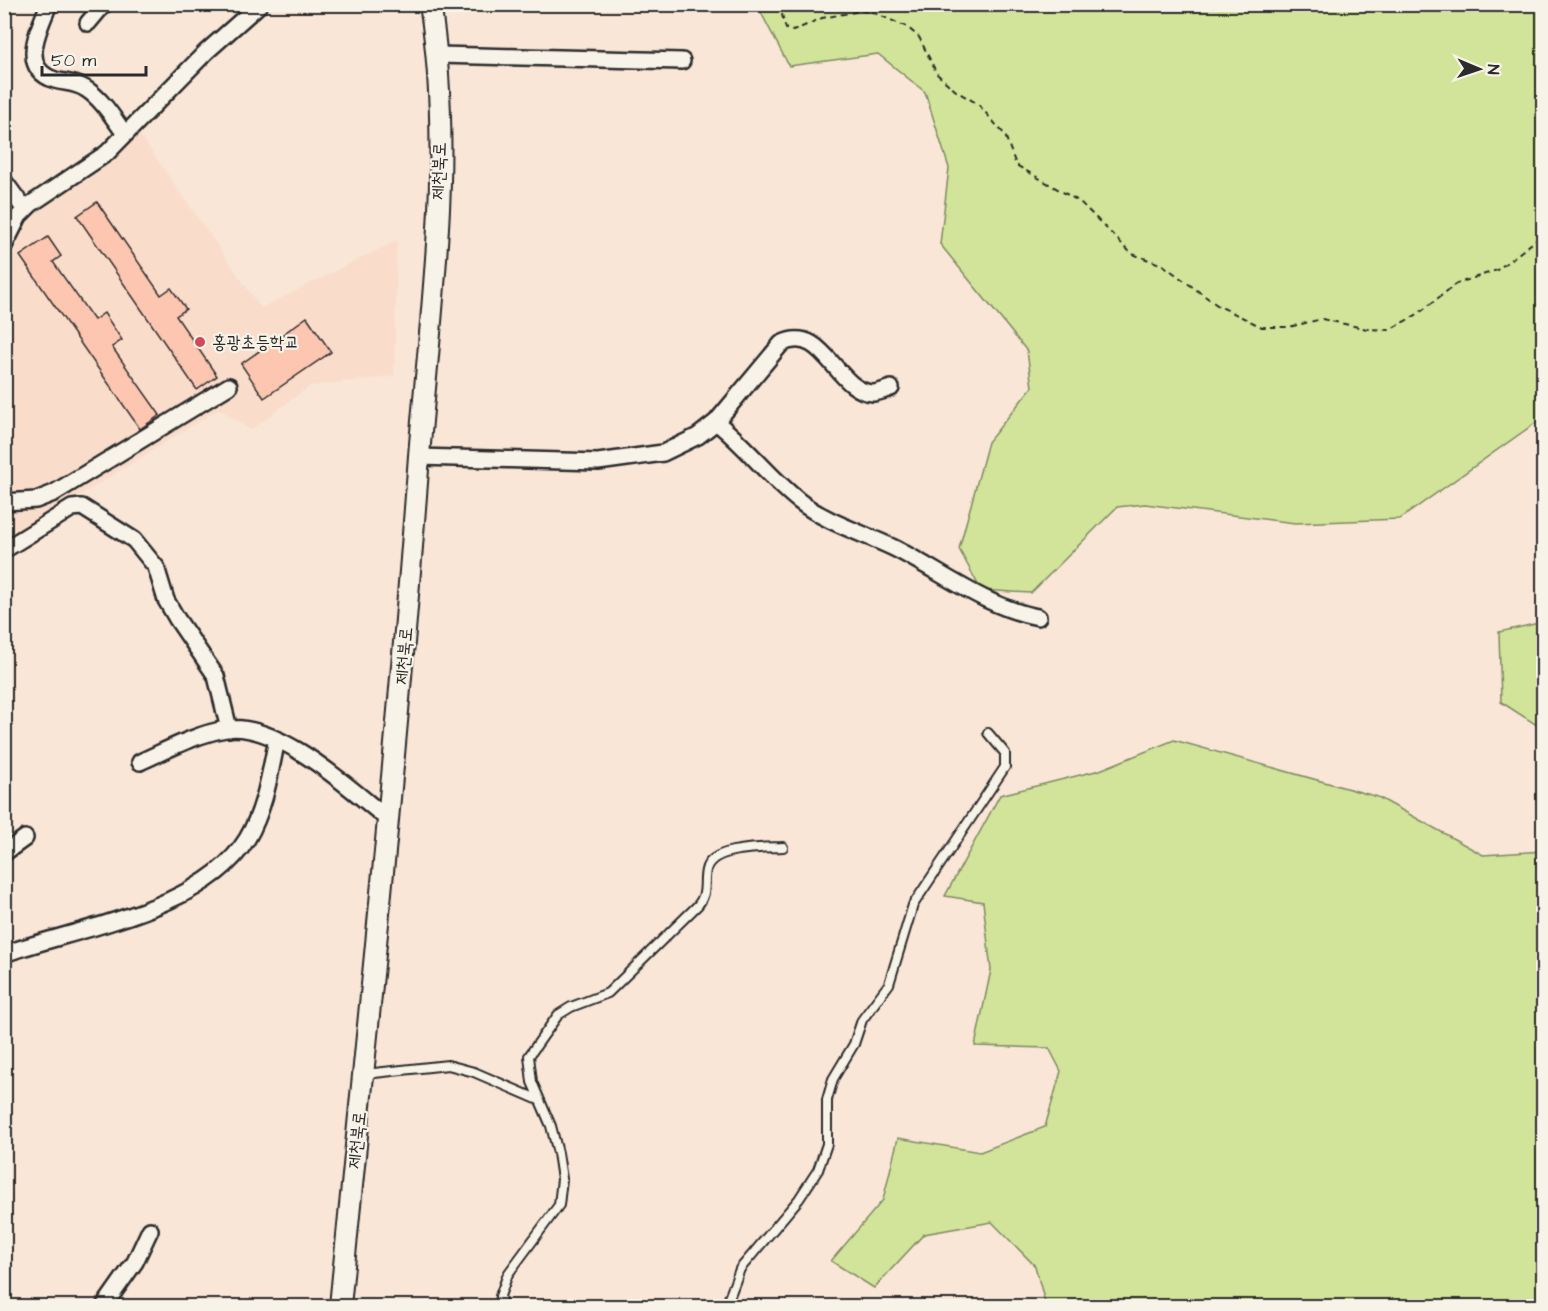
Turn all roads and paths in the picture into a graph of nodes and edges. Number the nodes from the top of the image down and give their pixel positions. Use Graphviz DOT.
graph roads {
  1 [pos="49,4"];
  2 [pos="104,4"];
  3 [pos="260,4"];
  4 [pos="430,4"];
  5 [pos="778,4"];
  6 [pos="88,23"];
  7 [pos="438,55"];
  8 [pos="682,61"];
  9 [pos="125,134"];
  10 [pos="4,181"];
  11 [pos="25,210"];
  12 [pos="1544,234"];
  13 [pos="4,246"];
  14 [pos="230,386"];
  15 [pos="891,388"];
  16 [pos="716,422"];
  17 [pos="419,458"];
  18 [pos="4,502"];
  19 [pos="4,550"];
  20 [pos="1038,616"];
  21 [pos="229,729"];
  22 [pos="988,733"];
  23 [pos="277,739"];
  24 [pos="140,762"];
  25 [pos="388,819"];
  26 [pos="25,838"];
  27 [pos="783,847"];
  28 [pos="4,854"];
  29 [pos="4,954"];
  30 [pos="363,1075"];
  31 [pos="539,1100"];
  32 [pos="150,1230"];
  33 [pos="104,1306"];
  34 [pos="340,1306"];
  35 [pos="502,1306"];
  36 [pos="726,1306"];
  1 -- 9 [label="street"];
  2 -- 6 [label="street"];
  3 -- 9 [label="street"];
  4 -- 7 [label="street, 제천북로"];
  5 -- 12 [label="path"];
  7 -- 8 [label="street"];
  7 -- 17 [label="street, 제천북로"];
  9 -- 11 [label="street"];
  10 -- 11 [label="street"];
  11 -- 13 [label="street"];
  14 -- 18 [label="street"];
  15 -- 16 [label="street"];
  16 -- 17 [label="street"];
  16 -- 20 [label="street"];
  17 -- 25 [label="street, 제천북로"];
  19 -- 21 [label="street"];
  21 -- 23 [label="street"];
  21 -- 24 [label="street"];
  22 -- 36 [label="lane"];
  23 -- 25 [label="street"];
  23 -- 29 [label="street"];
  25 -- 30 [label="street, 제천북로"];
  26 -- 28 [label="street"];
  27 -- 31 [label="lane"];
  30 -- 31 [label="lane"];
  30 -- 34 [label="street, 제천북로"];
  31 -- 35 [label="lane"];
  32 -- 33 [label="street"];
}
